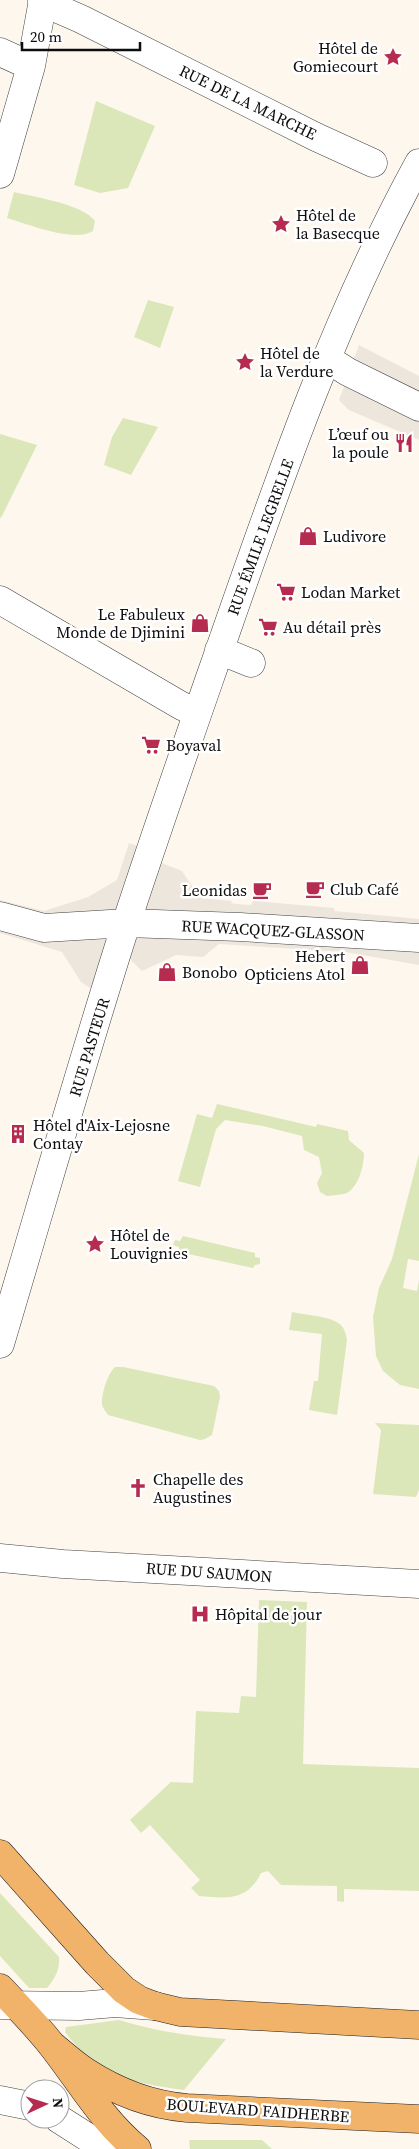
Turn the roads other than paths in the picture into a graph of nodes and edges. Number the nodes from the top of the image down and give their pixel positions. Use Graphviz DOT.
graph roads {
  1 [pos="43,1"];
  2 [pos="0,52"];
  3 [pos="31,66"];
  4 [pos="373,163"];
  5 [pos="419,163"];
  6 [pos="0,174"];
  7 [pos="326,358"];
  8 [pos="419,407"];
  9 [pos="0,600"];
  10 [pos="219,650"];
  11 [pos="251,662"];
  12 [pos="196,713"];
  13 [pos="0,916"];
  14 [pos="126,923"];
  15 [pos="419,938"];
  16 [pos="0,1344"];
  17 [pos="0,1558"];
  18 [pos="419,1584"];
  19 [pos="0,1854"];
  20 [pos="6,2000"];
  21 [pos="168,2009"];
  22 [pos="419,2025"];
  23 [pos="53,2046"];
  24 [pos="0,2100"];
  25 [pos="20,2104"];
  26 [pos="419,2119"];
  27 [pos="70,2126"];
  28 [pos="106,2149"];
  29 [pos="137,2149"];
  1 -- 3 [label="street"];
  1 -- 4 [label="street, RUE DE LA MARCHE"];
  2 -- 3 [label="street"];
  3 -- 6 [label="street"];
  5 -- 7 [label="street, RUE ÉMILE LEGRELLE"];
  7 -- 8 [label="street"];
  7 -- 10 [label="street, RUE ÉMILE LEGRELLE"];
  9 -- 12 [label="street"];
  10 -- 11 [label="street"];
  10 -- 12 [label="street, RUE ÉMILE LEGRELLE"];
  12 -- 14 [label="street, RUE ÉMILE LEGRELLE"];
  13 -- 14 [label="street, RUE WACQUEZ-GLASSON"];
  14 -- 15 [label="street, RUE WACQUEZ-GLASSON"];
  14 -- 16 [label="street, RUE PASTEUR"];
  17 -- 18 [label="street, RUE DU SAUMON"];
  19 -- 21 [label="main road"];
  20 -- 21 [label="street"];
  20 -- 23 [label="main road"];
  21 -- 22 [label="main road"];
  23 -- 26 [label="main road, BOULEVARD FAIDHERBE"];
  23 -- 29 [label="main road"];
  24 -- 25 [label="street"];
  27 -- 28 [label="street"];
}
